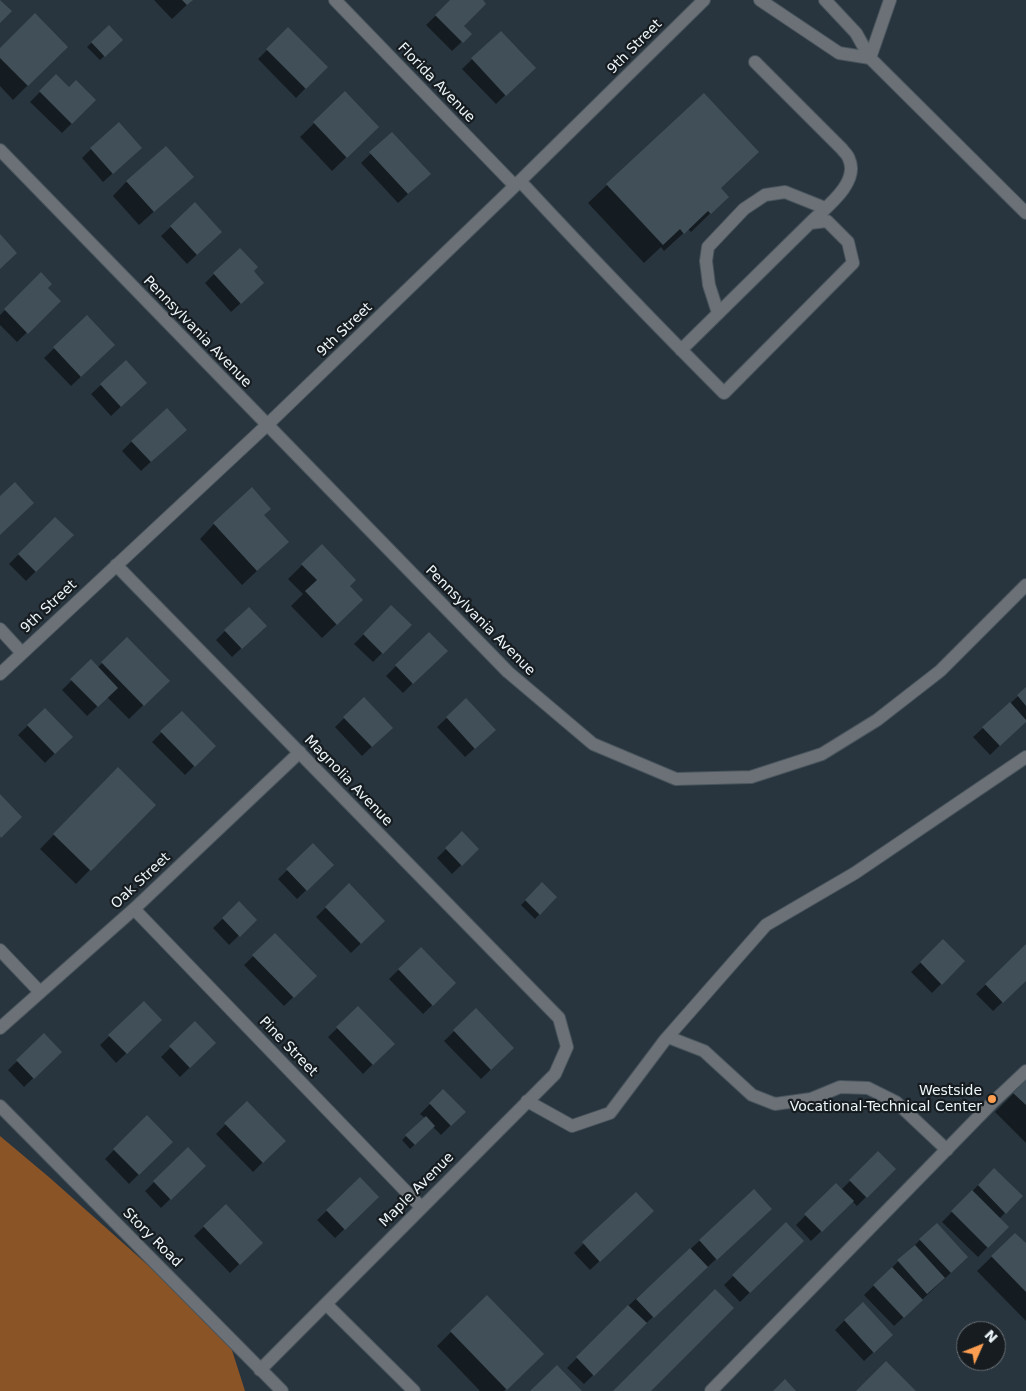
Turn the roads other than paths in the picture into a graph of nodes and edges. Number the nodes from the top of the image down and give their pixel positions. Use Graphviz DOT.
graph roads {
  1 [pos="335,0"];
  2 [pos="704,0"];
  3 [pos="760,0"];
  4 [pos="825,0"];
  5 [pos="890,0"];
  6 [pos="870,58"];
  7 [pos="756,62"];
  8 [pos="0,150"];
  9 [pos="517,184"];
  10 [pos="825,208"];
  11 [pos="1026,213"];
  12 [pos="810,223"];
  13 [pos="718,313"];
  14 [pos="681,350"];
  15 [pos="267,425"];
  16 [pos="116,565"];
  17 [pos="1026,585"];
  18 [pos="0,629"];
  19 [pos="22,652"];
  20 [pos="0,674"];
  21 [pos="300,752"];
  22 [pos="1026,756"];
  23 [pos="134,909"];
  24 [pos="0,950"];
  25 [pos="40,992"];
  26 [pos="558,1018"];
  27 [pos="0,1028"];
  28 [pos="668,1037"];
  29 [pos="1026,1071"];
  30 [pos="527,1101"];
  31 [pos="0,1106"];
  32 [pos="946,1150"];
  33 [pos="421,1207"];
  34 [pos="326,1304"];
  35 [pos="260,1370"];
  36 [pos="282,1391"];
  37 [pos="414,1391"];
  38 [pos="712,1391"];
  1 -- 9 [label="street, Florida Avenue"];
  2 -- 9 [label="street, 9th Street"];
  3 -- 6 [label="street"];
  4 -- 6 [label="street"];
  5 -- 6 [label="street"];
  6 -- 11 [label="street"];
  7 -- 10 [label="street"];
  8 -- 15 [label="street, Pennsylvania Avenue"];
  9 -- 14 [label="street, Florida Avenue"];
  9 -- 15 [label="street, 9th Street"];
  10 -- 12 [label="street"];
  10 -- 13 [label="street"];
  12 -- 13 [label="street"];
  12 -- 14 [label="street, Florida Avenue"];
  13 -- 14 [label="street"];
  15 -- 16 [label="street, 9th Street"];
  15 -- 17 [label="street, Pennsylvania Avenue"];
  16 -- 19 [label="street, 9th Street"];
  16 -- 21 [label="street, Magnolia Avenue"];
  18 -- 19 [label="street"];
  19 -- 20 [label="street, 9th Street"];
  21 -- 23 [label="street, Oak Street"];
  21 -- 26 [label="street, Magnolia Avenue"];
  22 -- 28 [label="street"];
  23 -- 25 [label="street, Oak Street"];
  23 -- 33 [label="street, Pine Street"];
  24 -- 25 [label="street"];
  25 -- 27 [label="street, Oak Street"];
  26 -- 30 [label="street, Maple Avenue"];
  28 -- 30 [label="street"];
  28 -- 32 [label="street"];
  29 -- 32 [label="street"];
  30 -- 33 [label="street, Maple Avenue"];
  31 -- 35 [label="street, Story Road"];
  32 -- 38 [label="street"];
  33 -- 34 [label="street, Maple Avenue"];
  34 -- 35 [label="street, Maple Avenue"];
  34 -- 37 [label="street"];
  35 -- 36 [label="street, Story Road"];
}
